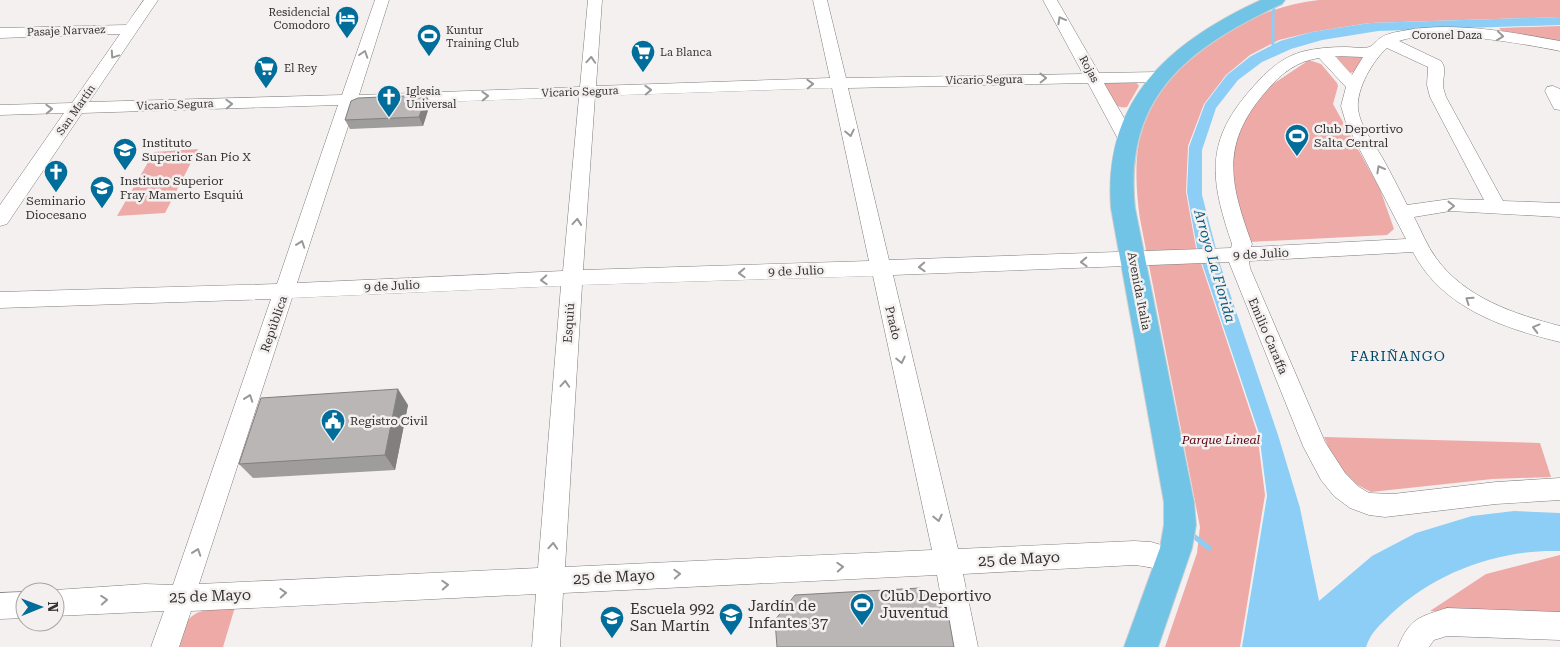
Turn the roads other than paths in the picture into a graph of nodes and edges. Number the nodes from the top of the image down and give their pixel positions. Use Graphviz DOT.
graph roads {
  1 [pos="152,0"];
  2 [pos="382,0"];
  3 [pos="595,0"];
  4 [pos="820,0"];
  5 [pos="1050,0"];
  6 [pos="1276,0"];
  7 [pos="132,29"];
  8 [pos="0,33"];
  9 [pos="1380,46"];
  10 [pos="1560,46"];
  11 [pos="1323,53"];
  12 [pos="1093,77"];
  13 [pos="1159,77"];
  14 [pos="840,83"];
  15 [pos="1354,86"];
  16 [pos="588,92"];
  17 [pos="349,100"];
  18 [pos="78,108"];
  19 [pos="0,110"];
  20 [pos="1127,139"];
  21 [pos="1497,208"];
  22 [pos="1560,210"];
  23 [pos="1403,212"];
  24 [pos="0,219"];
  25 [pos="1419,245"];
  26 [pos="1230,256"];
  27 [pos="1133,260"];
  28 [pos="880,269"];
  29 [pos="572,278"];
  30 [pos="285,291"];
  31 [pos="0,300"];
  32 [pos="1560,334"];
  33 [pos="1560,489"];
  34 [pos="1173,560"];
  35 [pos="948,562"];
  36 [pos="551,580"];
  37 [pos="182,598"];
  38 [pos="65,602"];
  39 [pos="15,605"];
  40 [pos="0,606"];
  41 [pos="1560,626"];
  42 [pos="165,647"];
  43 [pos="546,647"];
  44 [pos="964,647"];
  45 [pos="1141,647"];
  46 [pos="1412,647"];
  1 -- 7 [label="street, San Martín"];
  17 -- 2 [label="street, República, one-way"];
  16 -- 3 [label="street, Esquiú, one-way"];
  4 -- 14 [label="street, Prado"];
  12 -- 5 [label="street, Rojas, one-way"];
  6 -- 13 [label="main road, Avenida Italia"];
  7 -- 8 [label="street, Pasaje Narvaez"];
  7 -- 18 [label="street, San Martín, one-way"];
  9 -- 10 [label="street, Coronel Daza, one-way"];
  9 -- 11 [label="street, Emilio Caraffa"];
  9 -- 15 [label="street"];
  9 -- 21 [label="street"];
  11 -- 15 [label="street"];
  11 -- 26 [label="street, Emilio Caraffa"];
  12 -- 13 [label="street, Vicario Segura"];
  14 -- 12 [label="street, Vicario Segura, one-way"];
  12 -- 20 [label="street, Rojas"];
  13 -- 20 [label="main road, Avenida Italia"];
  16 -- 14 [label="street, Vicario Segura, one-way"];
  14 -- 28 [label="street, Prado, one-way"];
  23 -- 15 [label="street, one-way"];
  17 -- 16 [label="street, Vicario Segura, one-way"];
  29 -- 16 [label="street, Esquiú, one-way"];
  18 -- 17 [label="street, Vicario Segura, one-way"];
  30 -- 17 [label="street, República, one-way"];
  19 -- 18 [label="street, Vicario Segura, one-way"];
  18 -- 24 [label="street, San Martín"];
  20 -- 27 [label="main road, Avenida Italia"];
  21 -- 22 [label="street"];
  23 -- 21 [label="street, one-way"];
  23 -- 25 [label="street"];
  25 -- 26 [label="street, 9 de Julio"];
  32 -- 25 [label="street, one-way"];
  26 -- 27 [label="street, 9 de Julio"];
  26 -- 33 [label="street, Emilio Caraffa"];
  27 -- 28 [label="street, 9 de Julio, one-way"];
  27 -- 34 [label="main road, Avenida Italia"];
  28 -- 29 [label="street, 9 de Julio, one-way"];
  28 -- 35 [label="street, Prado, one-way"];
  29 -- 30 [label="street, 9 de Julio, one-way"];
  36 -- 29 [label="street, Esquiú, one-way"];
  30 -- 31 [label="street, 9 de Julio"];
  37 -- 30 [label="street, República, one-way"];
  34 -- 35 [label="street, 25 de Mayo"];
  34 -- 45 [label="main road, Avenida Italia"];
  36 -- 35 [label="street, 25 de Mayo, one-way"];
  35 -- 44 [label="street, Prado"];
  37 -- 36 [label="street, 25 de Mayo, one-way"];
  36 -- 43 [label="street, Esquiú"];
  38 -- 37 [label="street, 25 de Mayo, one-way"];
  37 -- 42 [label="street, República"];
  39 -- 40 [label="street"];
  41 -- 46 [label="street"];
}
